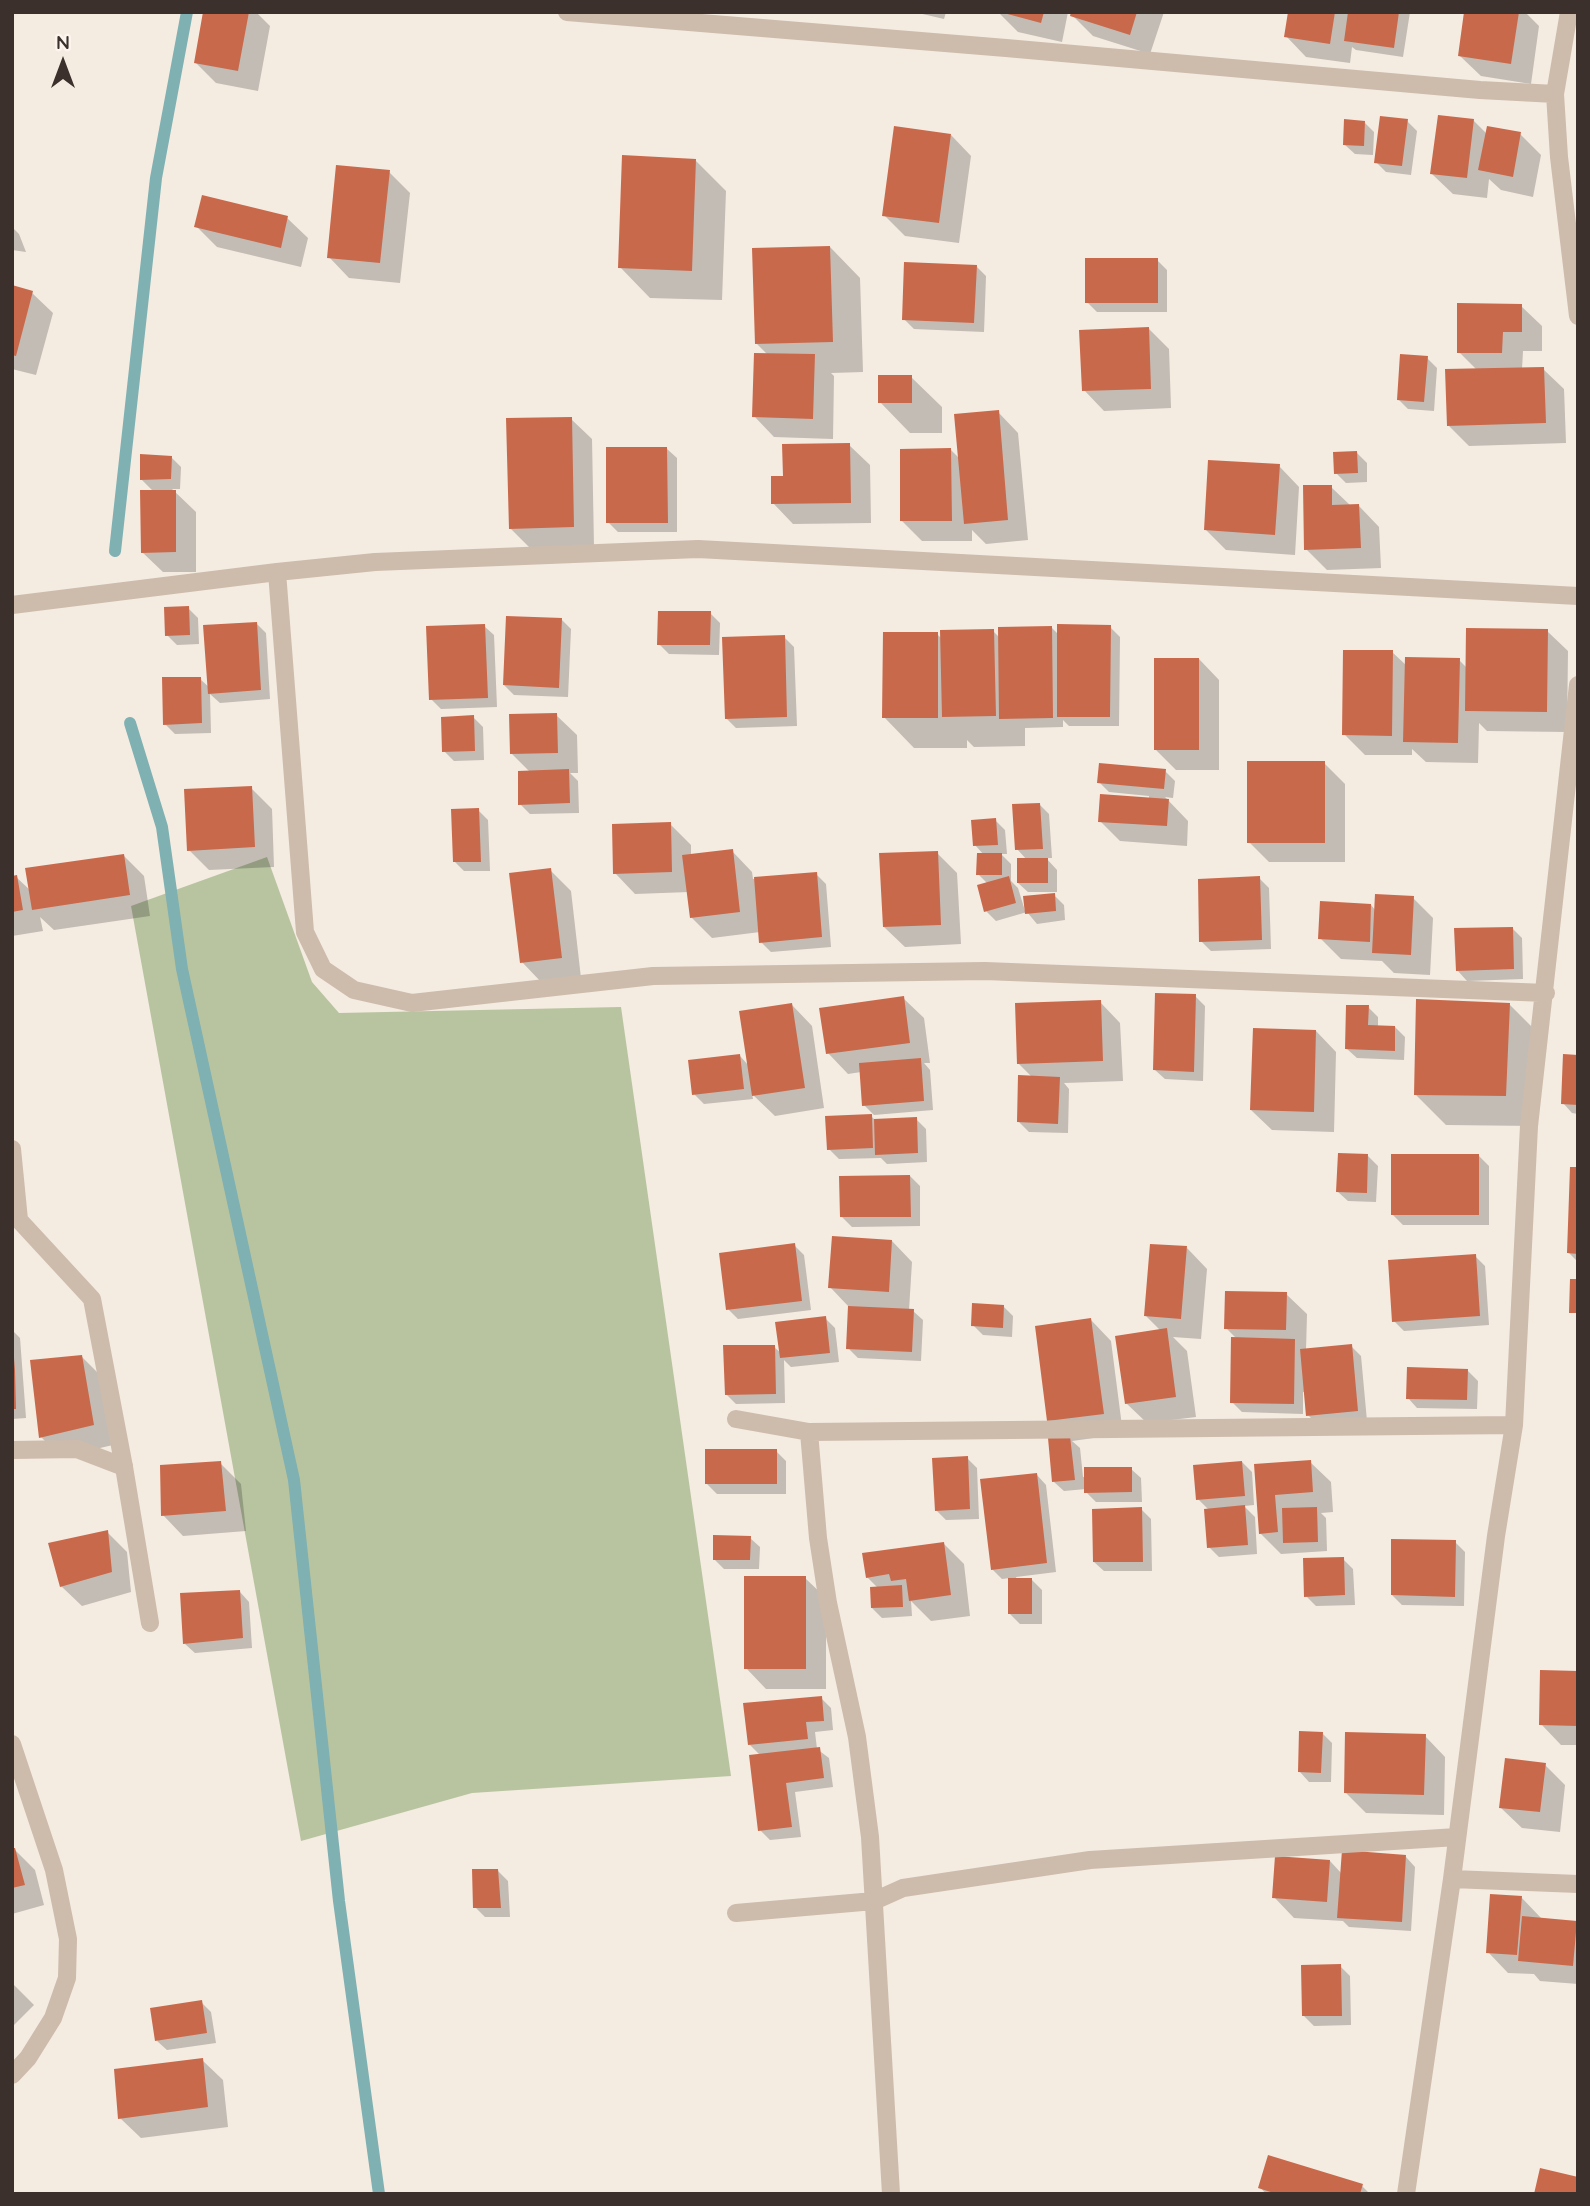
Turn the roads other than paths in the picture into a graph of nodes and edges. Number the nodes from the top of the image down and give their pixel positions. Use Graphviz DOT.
graph roads {
  1 [pos="567,12"];
  2 [pos="1569,12"];
  3 [pos="1555,94"];
  4 [pos="1578,316"];
  5 [pos="277,572"];
  6 [pos="1578,596"];
  7 [pos="12,605"];
  8 [pos="1578,685"];
  9 [pos="1546,993"];
  10 [pos="12,1149"];
  11 [pos="736,1419"];
  12 [pos="1514,1425"];
  13 [pos="809,1432"];
  14 [pos="12,1450"];
  15 [pos="124,1467"];
  16 [pos="150,1623"];
  17 [pos="12,1744"];
  18 [pos="1457,1837"];
  19 [pos="1452,1880"];
  20 [pos="1578,1884"];
  21 [pos="874,1901"];
  22 [pos="736,1913"];
  23 [pos="12,2076"];
  24 [pos="891,2194"];
  25 [pos="1406,2194"];
  1 -- 3 [label="street"];
  2 -- 3 [label="street"];
  3 -- 4 [label="street"];
  5 -- 6 [label="street"];
  5 -- 7 [label="street"];
  5 -- 9 [label="street"];
  8 -- 9 [label="street"];
  9 -- 12 [label="street"];
  10 -- 15 [label="street"];
  11 -- 13 [label="street"];
  12 -- 13 [label="street"];
  12 -- 18 [label="street"];
  13 -- 21 [label="street"];
  14 -- 15 [label="street"];
  15 -- 16 [label="street"];
  17 -- 23 [label="street"];
  18 -- 19 [label="street"];
  18 -- 21 [label="street"];
  19 -- 20 [label="street"];
  19 -- 25 [label="street"];
  21 -- 22 [label="street"];
  21 -- 24 [label="street"];
}
